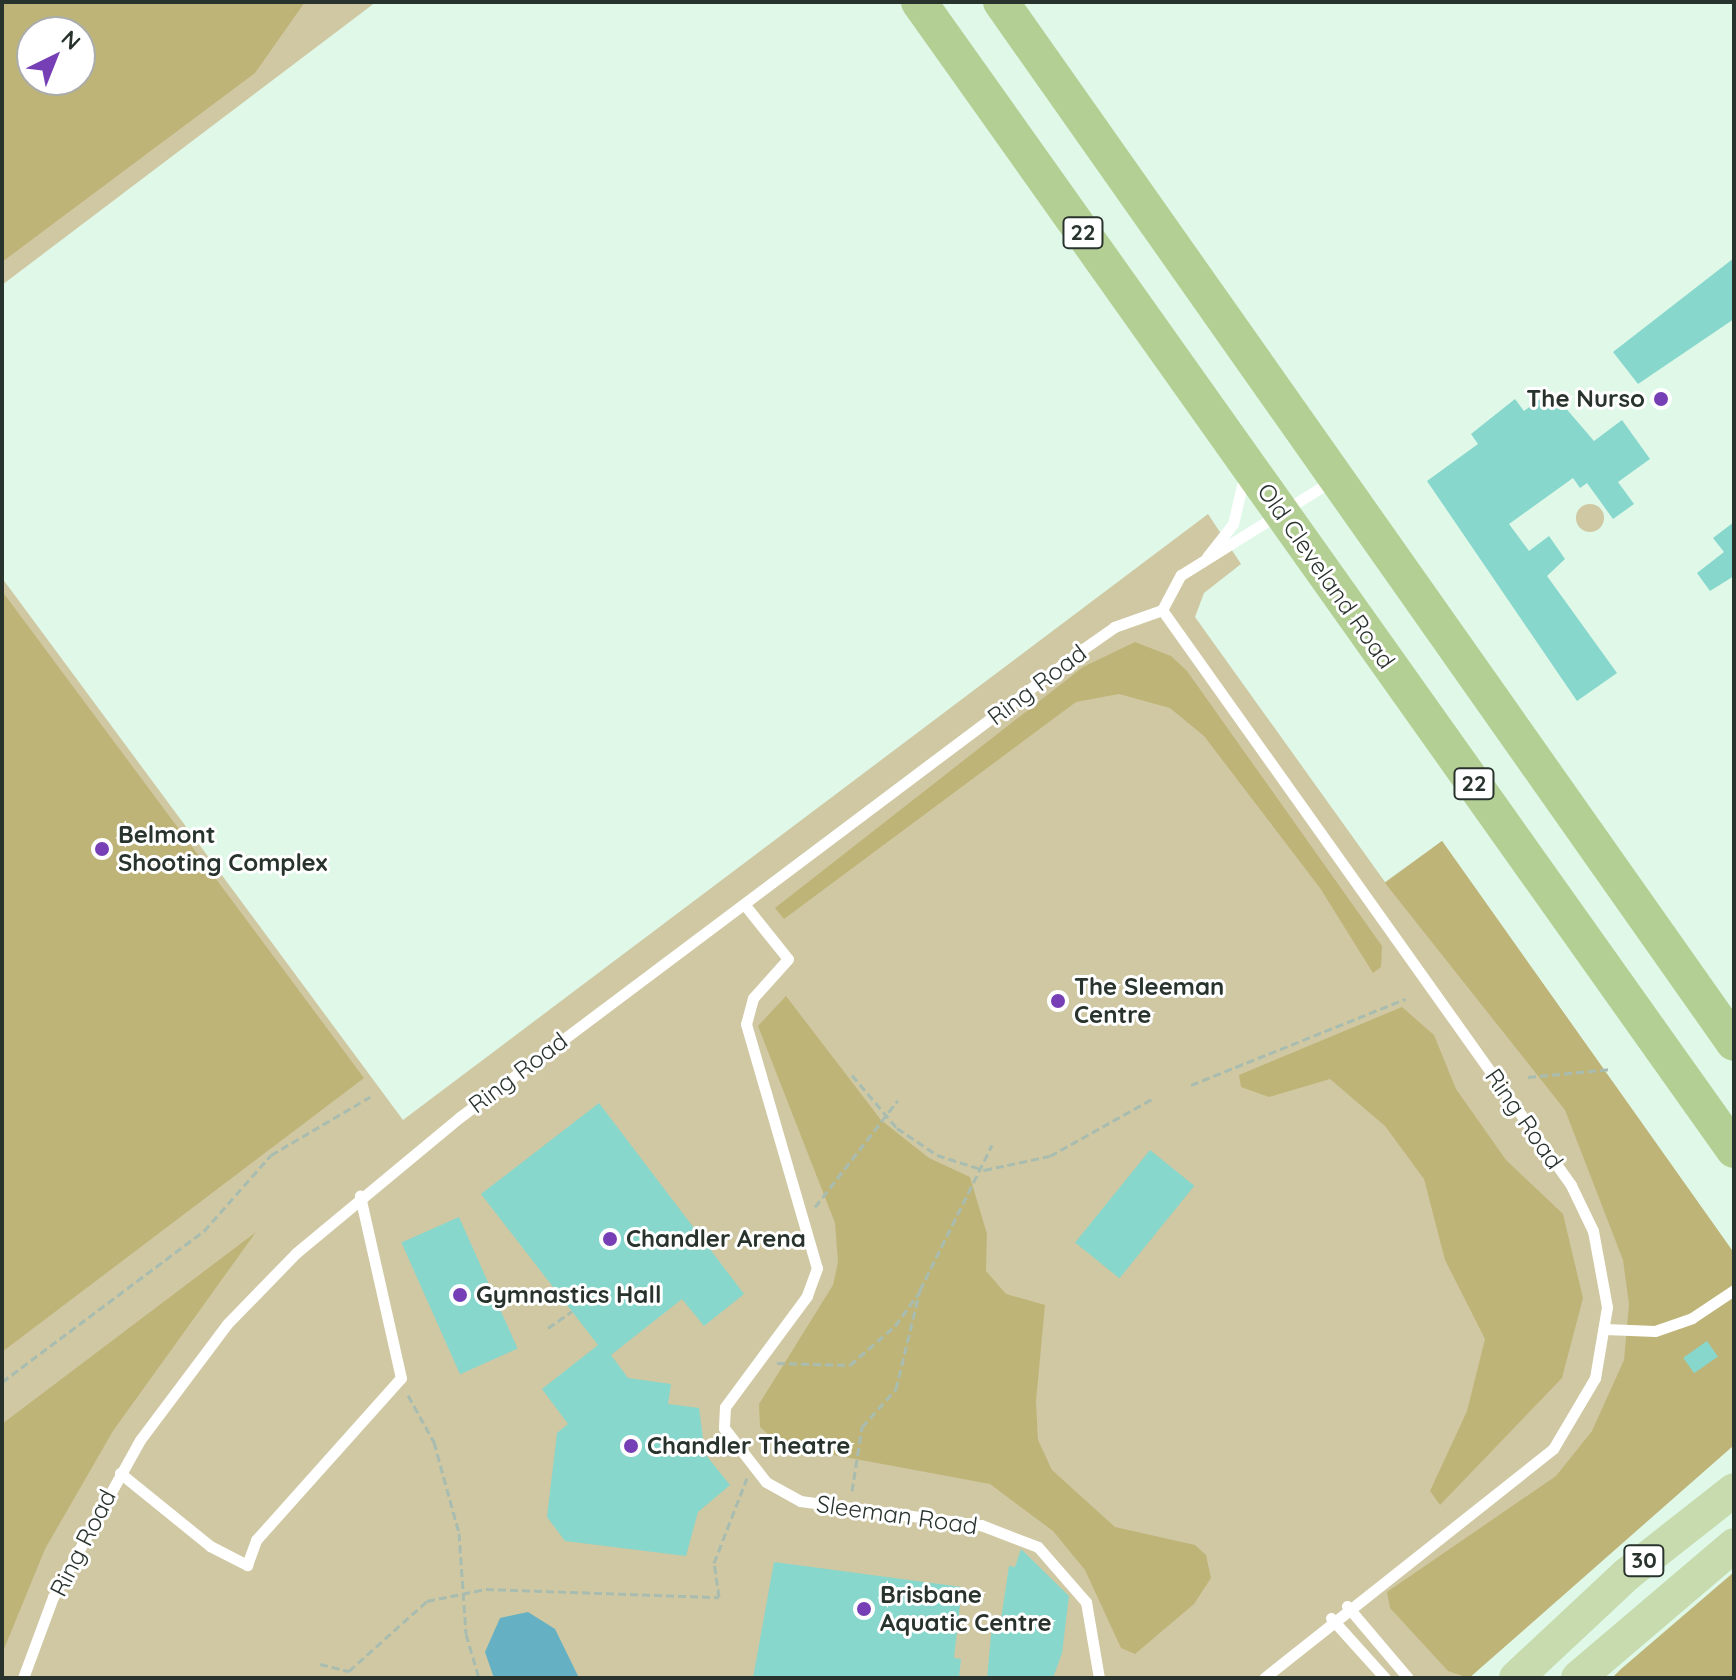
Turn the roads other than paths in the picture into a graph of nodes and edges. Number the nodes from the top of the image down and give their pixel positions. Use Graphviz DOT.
graph roads {
  1 [pos="919,2"];
  2 [pos="1001,2"];
  3 [pos="1247,465"];
  4 [pos="1341,476"];
  5 [pos="1283,515"];
  6 [pos="1206,557"];
  7 [pos="1162,610"];
  8 [pos="744,904"];
  9 [pos="1734,1043"];
  10 [pos="1734,1150"];
  11 [pos="360,1196"];
  12 [pos="1734,1290"];
  13 [pos="1605,1329"];
  14 [pos="120,1473"];
  15 [pos="1734,1490"];
  16 [pos="1734,1545"];
  17 [pos="1347,1606"];
  18 [pos="1331,1618"];
  19 [pos="23,1678"];
  20 [pos="1099,1678"];
  21 [pos="1264,1678"];
  22 [pos="1385,1678"];
  23 [pos="1408,1678"];
  24 [pos="1516,1678"];
  25 [pos="1578,1678"];
  1 -- 3 [label="highway, Old Cleveland Road / 22"];
  2 -- 4 [label="highway"];
  3 -- 5 [label="highway, Old Cleveland Road / 22"];
  3 -- 6 [label="lane"];
  4 -- 5 [label="lane"];
  4 -- 9 [label="highway"];
  5 -- 6 [label="lane"];
  5 -- 10 [label="highway, Old Cleveland Road / 22"];
  6 -- 7 [label="lane"];
  7 -- 8 [label="lane, Ring Road"];
  7 -- 13 [label="lane, Ring Road"];
  8 -- 11 [label="lane, Ring Road"];
  8 -- 20 [label="lane, Sleeman Road"];
  11 -- 14 [label="lane, Ring Road"];
  11 -- 14 [label="lane"];
  12 -- 13 [label="lane"];
  13 -- 17 [label="lane, Ring Road"];
  14 -- 19 [label="lane, Ring Road"];
  15 -- 24 [label="main road, 30"];
  16 -- 25 [label="main road, 30"];
  17 -- 18 [label="lane, Ring Road"];
  17 -- 23 [label="lane"];
  18 -- 21 [label="lane, Ring Road"];
  18 -- 22 [label="lane"];
}
